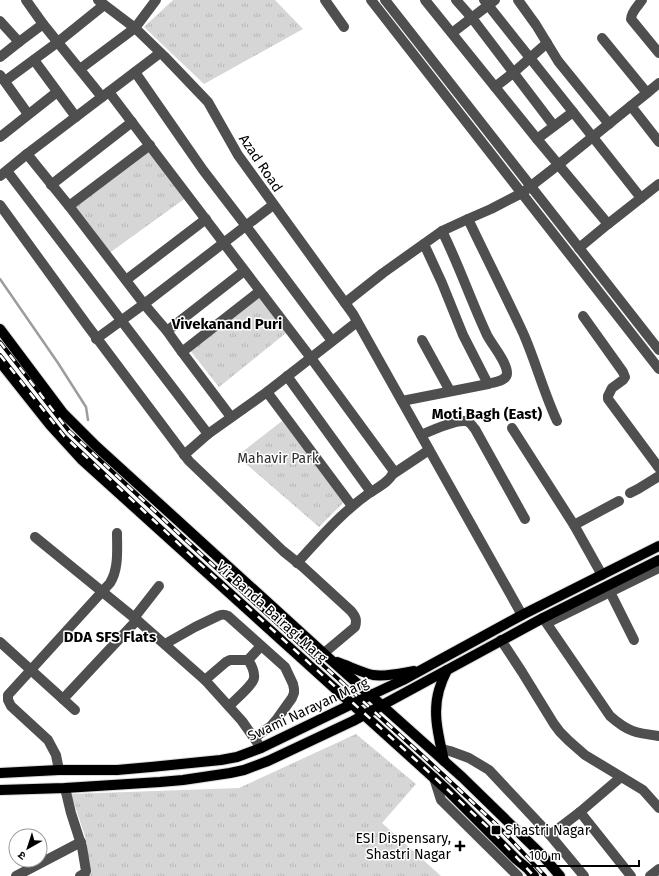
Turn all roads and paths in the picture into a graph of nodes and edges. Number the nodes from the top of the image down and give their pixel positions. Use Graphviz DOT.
graph roads {
  1 [pos="26,0"];
  2 [pos="156,0"];
  3 [pos="325,0"];
  4 [pos="371,0"];
  5 [pos="385,0"];
  6 [pos="425,0"];
  7 [pos="456,0"];
  8 [pos="518,0"];
  9 [pos="642,0"];
  10 [pos="101,2"];
  11 [pos="489,2"];
  12 [pos="472,18"];
  13 [pos="0,22"];
  14 [pos="43,24"];
  15 [pos="344,27"];
  16 [pos="135,28"];
  17 [pos="452,33"];
  18 [pos="602,38"];
  19 [pos="20,42"];
  20 [pos="58,42"];
  21 [pos="547,43"];
  22 [pos="160,53"];
  23 [pos="659,53"];
  24 [pos="0,57"];
  25 [pos="531,58"];
  26 [pos="34,60"];
  27 [pos="80,69"];
  28 [pos="135,72"];
  29 [pos="514,73"];
  30 [pos="2,78"];
  31 [pos="659,83"];
  32 [pos="495,87"];
  33 [pos="57,92"];
  34 [pos="647,93"];
  35 [pos="106,94"];
  36 [pos="631,106"];
  37 [pos="573,112"];
  38 [pos="28,114"];
  39 [pos="76,117"];
  40 [pos="132,122"];
  41 [pos="609,124"];
  42 [pos="554,126"];
  43 [pos="1,134"];
  44 [pos="594,136"];
  45 [pos="536,139"];
  46 [pos="659,142"];
  47 [pos="150,145"];
  48 [pos="27,154"];
  49 [pos="558,165"];
  50 [pos="3,173"];
  51 [pos="659,184"];
  52 [pos="51,185"];
  53 [pos="532,186"];
  54 [pos="522,193"];
  55 [pos="642,198"];
  56 [pos="0,205"];
  57 [pos="273,205"];
  58 [pos="69,206"];
  59 [pos="206,219"];
  60 [pos="468,219"];
  61 [pos="608,224"];
  62 [pos="246,226"];
  63 [pos="442,231"];
  64 [pos="224,243"];
  65 [pos="424,244"];
  66 [pos="579,248"];
  67 [pos="244,271"];
  68 [pos="126,280"];
  69 [pos="260,291"];
  70 [pos="346,303"];
  71 [pos="144,304"];
  72 [pos="583,316"];
  73 [pos="121,321"];
  74 [pos="357,322"];
  75 [pos="0,329"];
  76 [pos="167,331"];
  77 [pos="96,339"];
  78 [pos="422,340"];
  79 [pos="332,341"];
  80 [pos="659,350"];
  81 [pos="182,352"];
  82 [pos="311,358"];
  83 [pos="0,362"];
  84 [pos="659,369"];
  85 [pos="287,376"];
  86 [pos="488,384"];
  87 [pos="450,391"];
  88 [pos="267,392"];
  89 [pos="402,401"];
  90 [pos="231,417"];
  91 [pos="557,421"];
  92 [pos="512,428"];
  93 [pos="208,434"];
  94 [pos="421,435"];
  95 [pos="429,450"];
  96 [pos="184,455"];
  97 [pos="659,468"];
  98 [pos="394,474"];
  99 [pos="659,476"];
  100 [pos="371,492"];
  101 [pos="630,493"];
  102 [pos="619,501"];
  103 [pos="352,506"];
  104 [pos="525,519"];
  105 [pos="574,525"];
  106 [pos="117,533"];
  107 [pos="35,537"];
  108 [pos="659,546"];
  109 [pos="659,560"];
  110 [pos="297,562"];
  111 [pos="659,568"];
  112 [pos="602,575"];
  113 [pos="159,586"];
  114 [pos="103,592"];
  115 [pos="610,592"];
  116 [pos="522,615"];
  117 [pos="135,619"];
  118 [pos="545,620"];
  119 [pos="501,640"];
  120 [pos="634,640"];
  121 [pos="0,642"];
  122 [pos="165,644"];
  123 [pos="261,646"];
  124 [pos="328,657"];
  125 [pos="248,660"];
  126 [pos="423,669"];
  127 [pos="31,670"];
  128 [pos="447,670"];
  129 [pos="205,680"];
  130 [pos="371,695"];
  131 [pos="63,699"];
  132 [pos="352,704"];
  133 [pos="382,705"];
  134 [pos="229,706"];
  135 [pos="75,710"];
  136 [pos="364,715"];
  137 [pos="659,736"];
  138 [pos="254,738"];
  139 [pos="261,748"];
  140 [pos="442,749"];
  141 [pos="444,761"];
  142 [pos="59,770"];
  143 [pos="0,773"];
  144 [pos="622,777"];
  145 [pos="434,778"];
  146 [pos="65,788"];
  147 [pos="0,790"];
  148 [pos="658,805"];
  149 [pos="580,812"];
  150 [pos="550,835"];
  151 [pos="81,842"];
  152 [pos="659,869"];
  153 [pos="516,875"];
  154 [pos="16,876"];
  155 [pos="80,876"];
  156 [pos="534,876"];
  157 [pos="560,876"];
  158 [pos="584,876"];
  159 [pos="631,876"];
  160 [pos="650,876"];
  1 -- 14 [label="street"];
  2 -- 16 [label="street"];
  3 -- 15 [label="street"];
  4 -- 54 [label="street"];
  5 -- 53 [label="street"];
  6 -- 17 [label="street"];
  7 -- 12 [label="street"];
  8 -- 21 [label="street"];
  9 -- 23 [label="street"];
  10 -- 16 [label="street, Azad Road"];
  10 -- 20 [label="street"];
  11 -- 12 [label="street"];
  11 -- 25 [label="street"];
  12 -- 17 [label="street"];
  12 -- 29 [label="street"];
  13 -- 19 [label="street"];
  14 -- 19 [label="street"];
  14 -- 20 [label="street"];
  16 -- 22 [label="street, Azad Road"];
  16 -- 27 [label="street"];
  17 -- 32 [label="street"];
  18 -- 34 [label="street"];
  19 -- 24 [label="street"];
  20 -- 26 [label="street"];
  20 -- 27 [label="street"];
  21 -- 25 [label="street"];
  21 -- 41 [label="street"];
  22 -- 28 [label="street"];
  22 -- 57 [label="street, Azad Road"];
  25 -- 29 [label="street"];
  25 -- 37 [label="street"];
  26 -- 30 [label="street"];
  26 -- 33 [label="street"];
  27 -- 35 [label="street"];
  28 -- 35 [label="street"];
  28 -- 62 [label="street"];
  29 -- 32 [label="street"];
  29 -- 42 [label="street"];
  30 -- 38 [label="street"];
  31 -- 34 [label="street"];
  32 -- 45 [label="street"];
  33 -- 38 [label="street"];
  33 -- 39 [label="street"];
  34 -- 36 [label="street"];
  35 -- 39 [label="street"];
  35 -- 40 [label="street"];
  36 -- 41 [label="street"];
  36 -- 46 [label="street"];
  37 -- 42 [label="street"];
  37 -- 44 [label="street"];
  38 -- 43 [label="street"];
  39 -- 48 [label="street"];
  40 -- 47 [label="street"];
  40 -- 52 [label="street"];
  41 -- 44 [label="street"];
  42 -- 45 [label="street"];
  44 -- 49 [label="street"];
  44 -- 55 [label="street"];
  45 -- 49 [label="street"];
  47 -- 58 [label="street"];
  47 -- 59 [label="street"];
  48 -- 50 [label="street"];
  48 -- 52 [label="street"];
  49 -- 53 [label="street"];
  49 -- 61 [label="street"];
  50 -- 73 [label="street"];
  51 -- 55 [label="street"];
  52 -- 58 [label="street"];
  53 -- 54 [label="street"];
  53 -- 66 [label="street"];
  54 -- 60 [label="street"];
  54 -- 84 [label="street"];
  55 -- 61 [label="street"];
  56 -- 77 [label="street"];
  57 -- 62 [label="street"];
  57 -- 70 [label="street, Azad Road"];
  58 -- 68 [label="street"];
  59 -- 64 [label="street"];
  59 -- 68 [label="street"];
  60 -- 63 [label="street"];
  60 -- 91 [label="street"];
  61 -- 66 [label="street"];
  62 -- 64 [label="street"];
  62 -- 79 [label="street"];
  63 -- 65 [label="street"];
  63 -- 86 [label="street"];
  64 -- 67 [label="street"];
  64 -- 71 [label="street"];
  65 -- 70 [label="street"];
  65 -- 86 [label="street"];
  66 -- 80 [label="street"];
  67 -- 69 [label="street"];
  67 -- 76 [label="street"];
  68 -- 71 [label="street"];
  69 -- 81 [label="street"];
  69 -- 82 [label="street"];
  70 -- 74 [label="street, Azad Road"];
  71 -- 73 [label="street"];
  71 -- 76 [label="street"];
  72 -- 97 [label="street"];
  73 -- 77 [label="street"];
  73 -- 93 [label="street"];
  74 -- 79 [label="street"];
  74 -- 89 [label="street, Azad Road"];
  75 -- 124 [label="main road, Vir Banda Bairagi Marg"];
  76 -- 81 [label="street"];
  77 -- 96 [label="street"];
  78 -- 87 [label="street"];
  79 -- 82 [label="street"];
  81 -- 90 [label="street"];
  82 -- 85 [label="street"];
  82 -- 98 [label="street"];
  83 -- 132 [label="main road, Vir Banda Bairagi Marg"];
  85 -- 88 [label="street"];
  85 -- 100 [label="street"];
  86 -- 87 [label="street"];
  87 -- 89 [label="street"];
  88 -- 90 [label="street"];
  88 -- 103 [label="street"];
  89 -- 94 [label="street, Azad Road"];
  90 -- 93 [label="street"];
  92 -- 105 [label="street"];
  93 -- 96 [label="street"];
  94 -- 95 [label="street, Azad Road"];
  94 -- 104 [label="street"];
  95 -- 98 [label="street"];
  95 -- 116 [label="street, Azad Road"];
  96 -- 110 [label="street"];
  98 -- 100 [label="street"];
  99 -- 101 [label="street"];
  100 -- 103 [label="street"];
  102 -- 105 [label="street"];
  103 -- 110 [label="street"];
  105 -- 112 [label="street"];
  106 -- 114 [label="street"];
  107 -- 114 [label="street"];
  108 -- 112 [label="main road, Swami Narayan Marg"];
  109 -- 118 [label="main road, Swami Narayan Marg"];
  110 -- 124 [label="street"];
  111 -- 115 [label="street"];
  112 -- 116 [label="main road, Swami Narayan Marg"];
  113 -- 117 [label="street"];
  114 -- 117 [label="street"];
  114 -- 127 [label="street"];
  115 -- 118 [label="street"];
  115 -- 120 [label="street"];
  116 -- 126 [label="main road, Swami Narayan Marg"];
  117 -- 122 [label="street"];
  117 -- 131 [label="street"];
  118 -- 119 [label="main road, Swami Narayan Marg"];
  118 -- 137 [label="street"];
  119 -- 128 [label="main road, Swami Narayan Marg"];
  119 -- 144 [label="street"];
  121 -- 127 [label="street"];
  122 -- 123 [label="street"];
  122 -- 129 [label="street"];
  123 -- 125 [label="street"];
  123 -- 138 [label="street"];
  124 -- 126 [label="main road"];
  124 -- 130 [label="main road, Vir Banda Bairagi Marg"];
  125 -- 129 [label="street"];
  125 -- 134 [label="street"];
  126 -- 130 [label="main road, Swami Narayan Marg"];
  127 -- 131 [label="street"];
  127 -- 142 [label="street"];
  128 -- 133 [label="main road, Swami Narayan Marg"];
  128 -- 140 [label="main road"];
  129 -- 134 [label="street"];
  130 -- 132 [label="main road, Swami Narayan Marg"];
  130 -- 133 [label="main road, Vir Banda Bairagi Marg"];
  131 -- 135 [label="street"];
  132 -- 136 [label="main road, Vir Banda Bairagi Marg"];
  132 -- 139 [label="main road, Swami Narayan Marg"];
  133 -- 136 [label="main road, Swami Narayan Marg"];
  133 -- 141 [label="main road, Vir Banda Bairagi Marg"];
  134 -- 138 [label="street"];
  136 -- 145 [label="main road, Vir Banda Bairagi Marg"];
  136 -- 146 [label="main road, Swami Narayan Marg"];
  138 -- 139 [label="street"];
  139 -- 142 [label="main road, Swami Narayan Marg"];
  140 -- 141 [label="main road"];
  140 -- 150 [label="street"];
  141 -- 157 [label="main road, Vir Banda Bairagi Marg"];
  142 -- 143 [label="main road, Swami Narayan Marg"];
  144 -- 148 [label="street"];
  144 -- 149 [label="street"];
  145 -- 153 [label="street"];
  145 -- 156 [label="main road, Vir Banda Bairagi Marg"];
  146 -- 147 [label="main road, Swami Narayan Marg"];
  146 -- 151 [label="street"];
  149 -- 150 [label="street"];
  149 -- 159 [label="street"];
  150 -- 158 [label="street"];
  151 -- 154 [label="street"];
  151 -- 155 [label="street"];
  152 -- 160 [label="street"];
}
